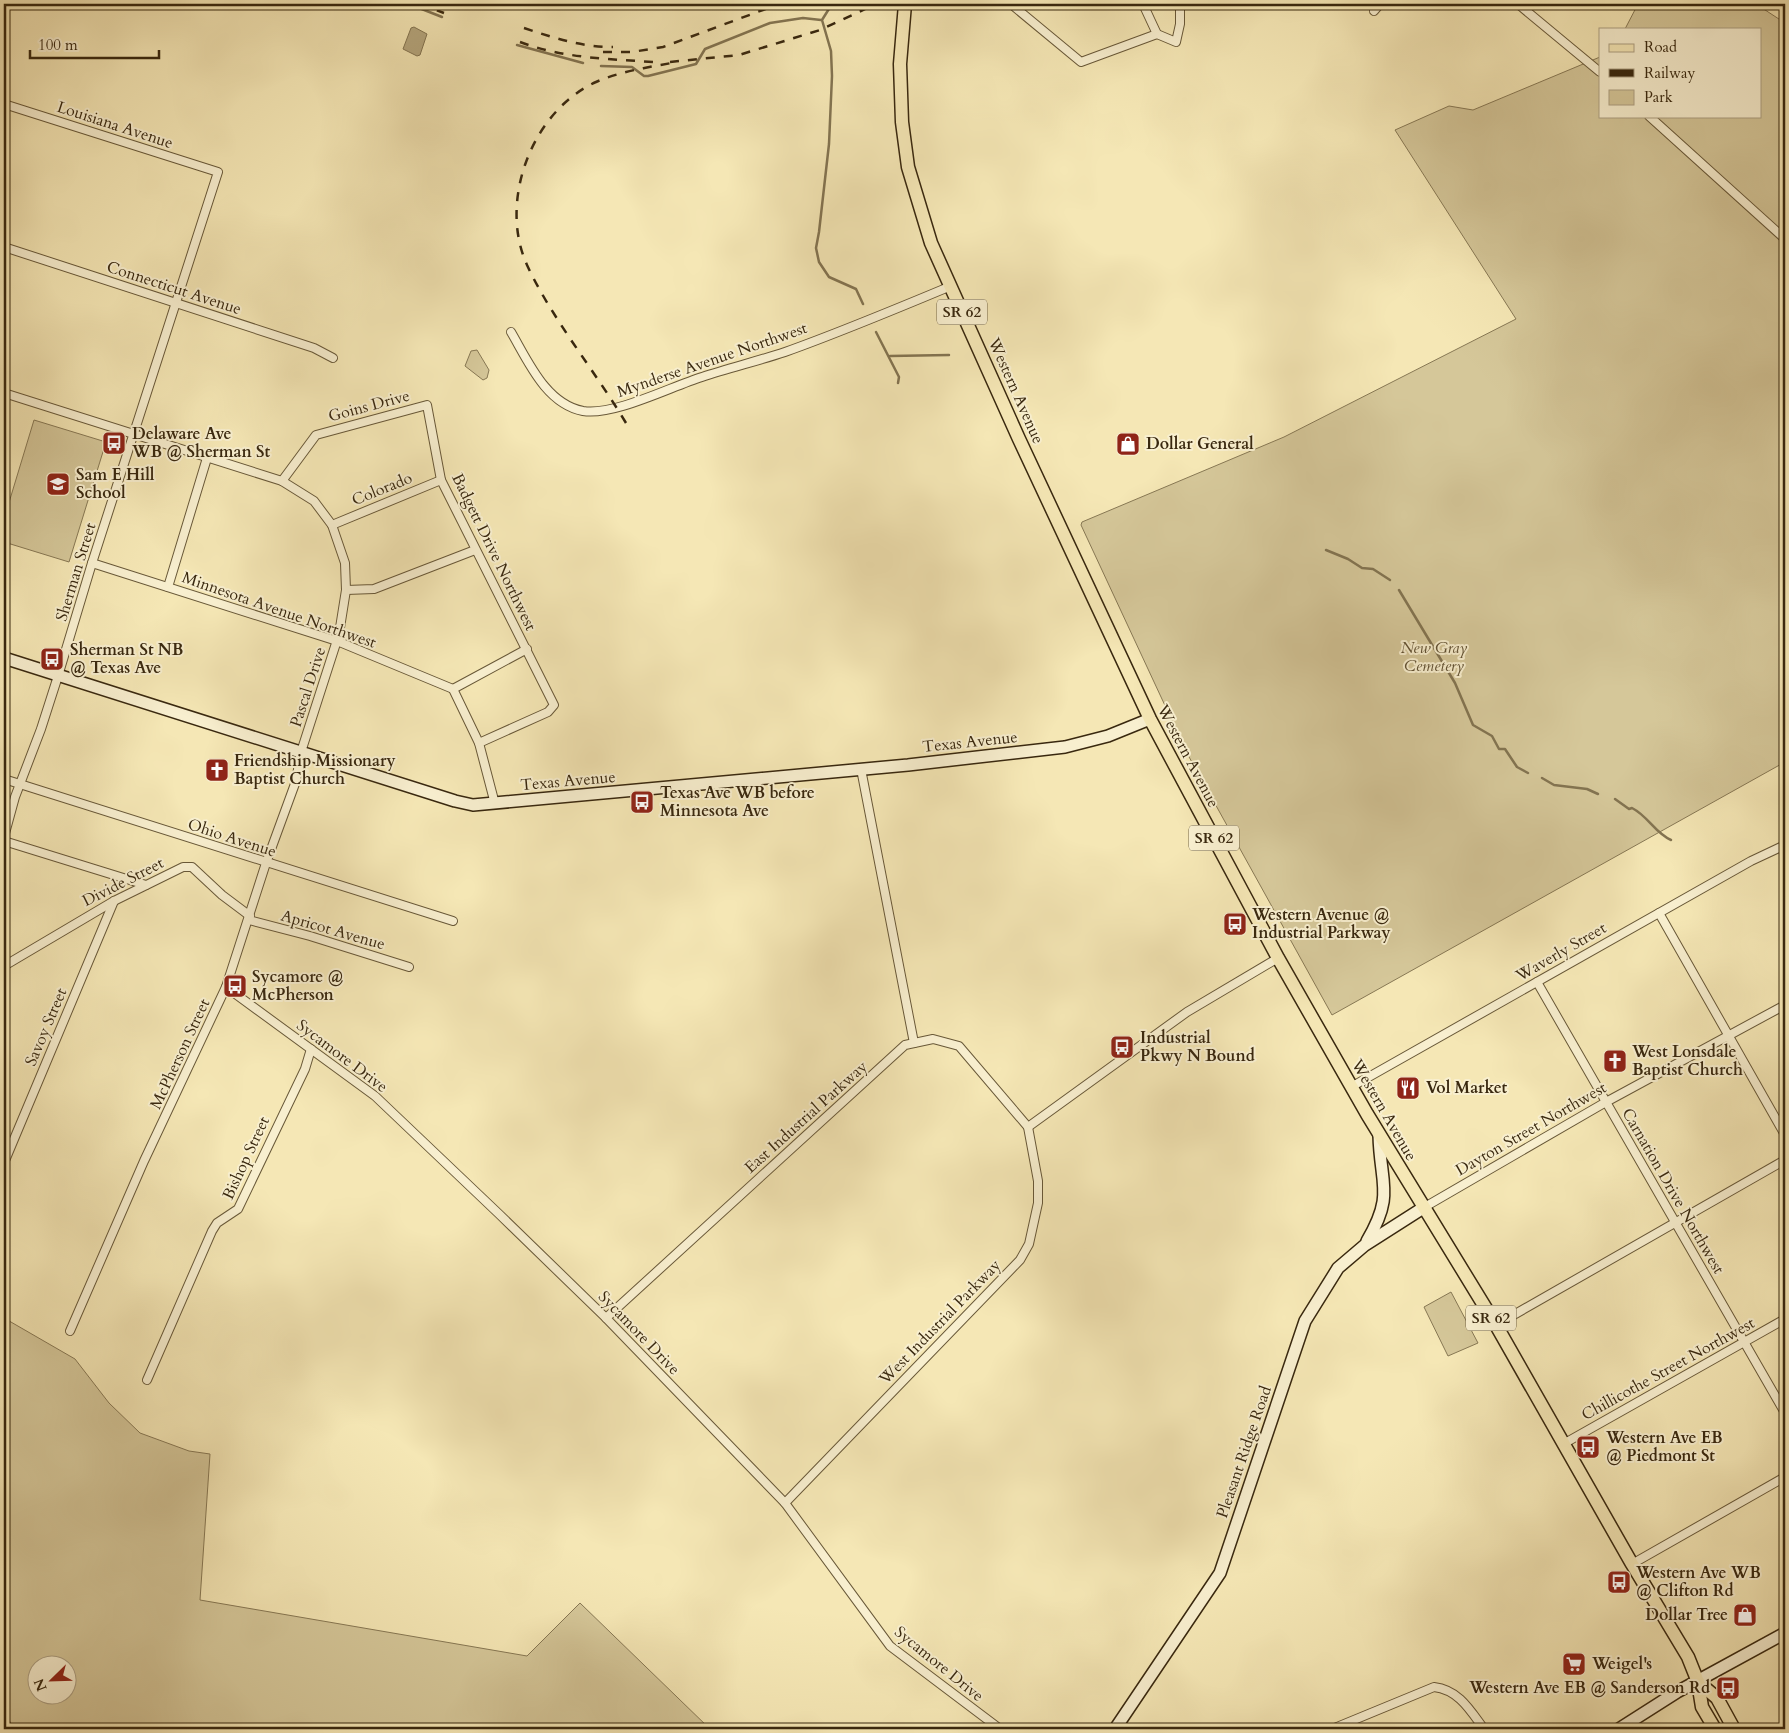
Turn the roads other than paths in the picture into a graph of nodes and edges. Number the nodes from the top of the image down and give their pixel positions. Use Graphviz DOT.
graph roads {
  1 [pos="905,4"];
  2 [pos="1011,4"];
  3 [pos="1143,4"];
  4 [pos="1180,4"];
  5 [pos="1380,4"];
  6 [pos="1518,4"];
  7 [pos="1374,11"];
  8 [pos="1157,34"];
  9 [pos="1599,71"];
  10 [pos="4,104"];
  11 [pos="1651,118"];
  12 [pos="218,172"];
  13 [pos="1785,239"];
  14 [pos="4,247"];
  15 [pos="951,286"];
  16 [pos="178,303"];
  17 [pos="511,332"];
  18 [pos="333,358"];
  19 [pos="4,393"];
  20 [pos="427,405"];
  21 [pos="134,436"];
  22 [pos="207,458"];
  23 [pos="441,480"];
  24 [pos="282,481"];
  25 [pos="332,525"];
  26 [pos="475,550"];
  27 [pos="92,563"];
  28 [pos="168,587"];
  29 [pos="346,590"];
  30 [pos="337,641"];
  31 [pos="527,649"];
  32 [pos="4,658"];
  33 [pos="58,676"];
  34 [pos="453,689"];
  35 [pos="1150,719"];
  36 [pos="479,742"];
  37 [pos="302,752"];
  38 [pos="861,769"];
  39 [pos="4,779"];
  40 [pos="19,785"];
  41 [pos="495,804"];
  42 [pos="4,837"];
  43 [pos="4,841"];
  44 [pos="1783,847"];
  45 [pos="1785,856"];
  46 [pos="266,864"];
  47 [pos="146,885"];
  48 [pos="114,901"];
  49 [pos="1659,913"];
  50 [pos="249,918"];
  51 [pos="453,922"];
  52 [pos="1278,958"];
  53 [pos="4,966"];
  54 [pos="409,967"];
  55 [pos="1537,982"];
  56 [pos="226,987"];
  57 [pos="1785,1005"];
  58 [pos="1729,1036"];
  59 [pos="914,1043"];
  60 [pos="312,1049"];
  61 [pos="1351,1087"];
  62 [pos="1606,1102"];
  63 [pos="1028,1127"];
  64 [pos="1379,1135"];
  65 [pos="1785,1135"];
  66 [pos="1785,1160"];
  67 [pos="4,1163"];
  68 [pos="1424,1208"];
  69 [pos="1676,1223"];
  70 [pos="1365,1245"];
  71 [pos="606,1318"];
  72 [pos="1785,1319"];
  73 [pos="1496,1325"];
  74 [pos="70,1331"];
  75 [pos="1744,1342"];
  76 [pos="147,1380"];
  77 [pos="1785,1413"];
  78 [pos="1564,1444"];
  79 [pos="1785,1477"];
  80 [pos="785,1502"];
  81 [pos="1632,1564"];
  82 [pos="1785,1633"];
  83 [pos="1698,1682"];
  84 [pos="1000,1729"];
  85 [pos="1114,1729"];
  86 [pos="1332,1729"];
  87 [pos="1484,1729"];
  88 [pos="1619,1729"];
  89 [pos="1715,1729"];
  90 [pos="1734,1729"];
  1 -- 15 [label="main road, Western Avenue / SR 62"];
  2 -- 8 [label="street"];
  3 -- 8 [label="street"];
  4 -- 8 [label="street"];
  5 -- 7 [label="street"];
  6 -- 9 [label="street"];
  10 -- 12 [label="street, Louisiana Avenue"];
  11 -- 13 [label="street"];
  12 -- 16 [label="street, Sherman Street"];
  14 -- 16 [label="street, Connecticut Avenue"];
  15 -- 17 [label="street, Mynderse Avenue Northwest"];
  15 -- 35 [label="main road, Western Avenue / SR 62"];
  16 -- 18 [label="street, Connecticut Avenue"];
  16 -- 21 [label="street, Sherman Street"];
  19 -- 21 [label="street, Pascal Drive"];
  20 -- 23 [label="street, Badgett Drive Northwest"];
  20 -- 24 [label="street, Goins Drive"];
  21 -- 22 [label="street, Pascal Drive"];
  21 -- 27 [label="street, Sherman Street"];
  22 -- 24 [label="street, Pascal Drive"];
  22 -- 28 [label="street"];
  23 -- 25 [label="street, Colorado"];
  23 -- 26 [label="street, Badgett Drive Northwest"];
  24 -- 25 [label="street, Pascal Drive"];
  25 -- 29 [label="street, Pascal Drive"];
  26 -- 29 [label="street"];
  26 -- 31 [label="street, Badgett Drive Northwest"];
  27 -- 28 [label="street, Minnesota Avenue Northwest"];
  27 -- 33 [label="street, Sherman Street"];
  28 -- 30 [label="street, Minnesota Avenue Northwest"];
  29 -- 30 [label="street, Pascal Drive"];
  30 -- 34 [label="street, Minnesota Avenue Northwest"];
  30 -- 37 [label="street, Pascal Drive"];
  31 -- 34 [label="street"];
  31 -- 36 [label="street, Badgett Drive Northwest"];
  32 -- 33 [label="street, Texas Avenue"];
  33 -- 37 [label="street, Texas Avenue"];
  33 -- 40 [label="street, Sherman Street"];
  34 -- 36 [label="street"];
  35 -- 38 [label="street, Texas Avenue"];
  35 -- 52 [label="main road, Western Avenue / SR 62"];
  36 -- 41 [label="street"];
  37 -- 41 [label="street, Texas Avenue"];
  37 -- 46 [label="street, McPherson Street"];
  38 -- 41 [label="street, Texas Avenue"];
  38 -- 59 [label="street"];
  39 -- 40 [label="street, Ohio Avenue"];
  40 -- 42 [label="street, Sherman Street"];
  40 -- 46 [label="street, Ohio Avenue"];
  43 -- 47 [label="street"];
  44 -- 45 [label="street"];
  44 -- 49 [label="street, Waverly Street"];
  46 -- 50 [label="street, McPherson Street"];
  46 -- 51 [label="street, Ohio Avenue"];
  47 -- 48 [label="street, Divide Street"];
  47 -- 50 [label="street, Divide Street"];
  48 -- 53 [label="street, Divide Street"];
  48 -- 67 [label="street, Savoy Street"];
  49 -- 55 [label="street, Waverly Street"];
  49 -- 58 [label="street"];
  50 -- 54 [label="street, Apricot Avenue"];
  50 -- 56 [label="street, McPherson Street"];
  52 -- 61 [label="main road, Western Avenue / SR 62"];
  52 -- 63 [label="street"];
  55 -- 61 [label="street, Waverly Street"];
  55 -- 62 [label="street, Carnation Drive Northwest"];
  56 -- 60 [label="street, Sycamore Drive"];
  56 -- 74 [label="street, McPherson Street"];
  57 -- 58 [label="street, Dayton Street Northwest"];
  58 -- 62 [label="street, Dayton Street Northwest"];
  58 -- 65 [label="street"];
  59 -- 63 [label="street, East Industrial Parkway"];
  59 -- 71 [label="street, East Industrial Parkway"];
  60 -- 71 [label="street, Sycamore Drive"];
  60 -- 76 [label="street, Bishop Street"];
  61 -- 64 [label="main road, Western Avenue / SR 62"];
  62 -- 68 [label="street, Dayton Street Northwest"];
  62 -- 69 [label="street, Carnation Drive Northwest"];
  63 -- 80 [label="street, West Industrial Parkway"];
  64 -- 68 [label="main road, Western Avenue / SR 62"];
  64 -- 70 [label="street"];
  66 -- 69 [label="street"];
  68 -- 70 [label="street, Pleasant Ridge Road"];
  68 -- 73 [label="main road, Western Avenue / SR 62"];
  69 -- 73 [label="street"];
  69 -- 75 [label="street, Carnation Drive Northwest"];
  70 -- 85 [label="street, Pleasant Ridge Road"];
  71 -- 80 [label="street, Sycamore Drive"];
  72 -- 75 [label="street, Chillicothe Street Northwest"];
  73 -- 78 [label="main road, Western Avenue / SR 62"];
  75 -- 77 [label="street, Carnation Drive Northwest"];
  75 -- 78 [label="street, Chillicothe Street Northwest"];
  78 -- 81 [label="main road, Western Avenue / SR 62"];
  79 -- 81 [label="street"];
  80 -- 84 [label="street, Sycamore Drive"];
  81 -- 83 [label="main road, Western Avenue / SR 62"];
  82 -- 83 [label="street"];
  83 -- 88 [label="street"];
  83 -- 89 [label="main road, Western Avenue / SR 62"];
  83 -- 90 [label="main road, Western Avenue / SR 62"];
  86 -- 87 [label="street"];
}
